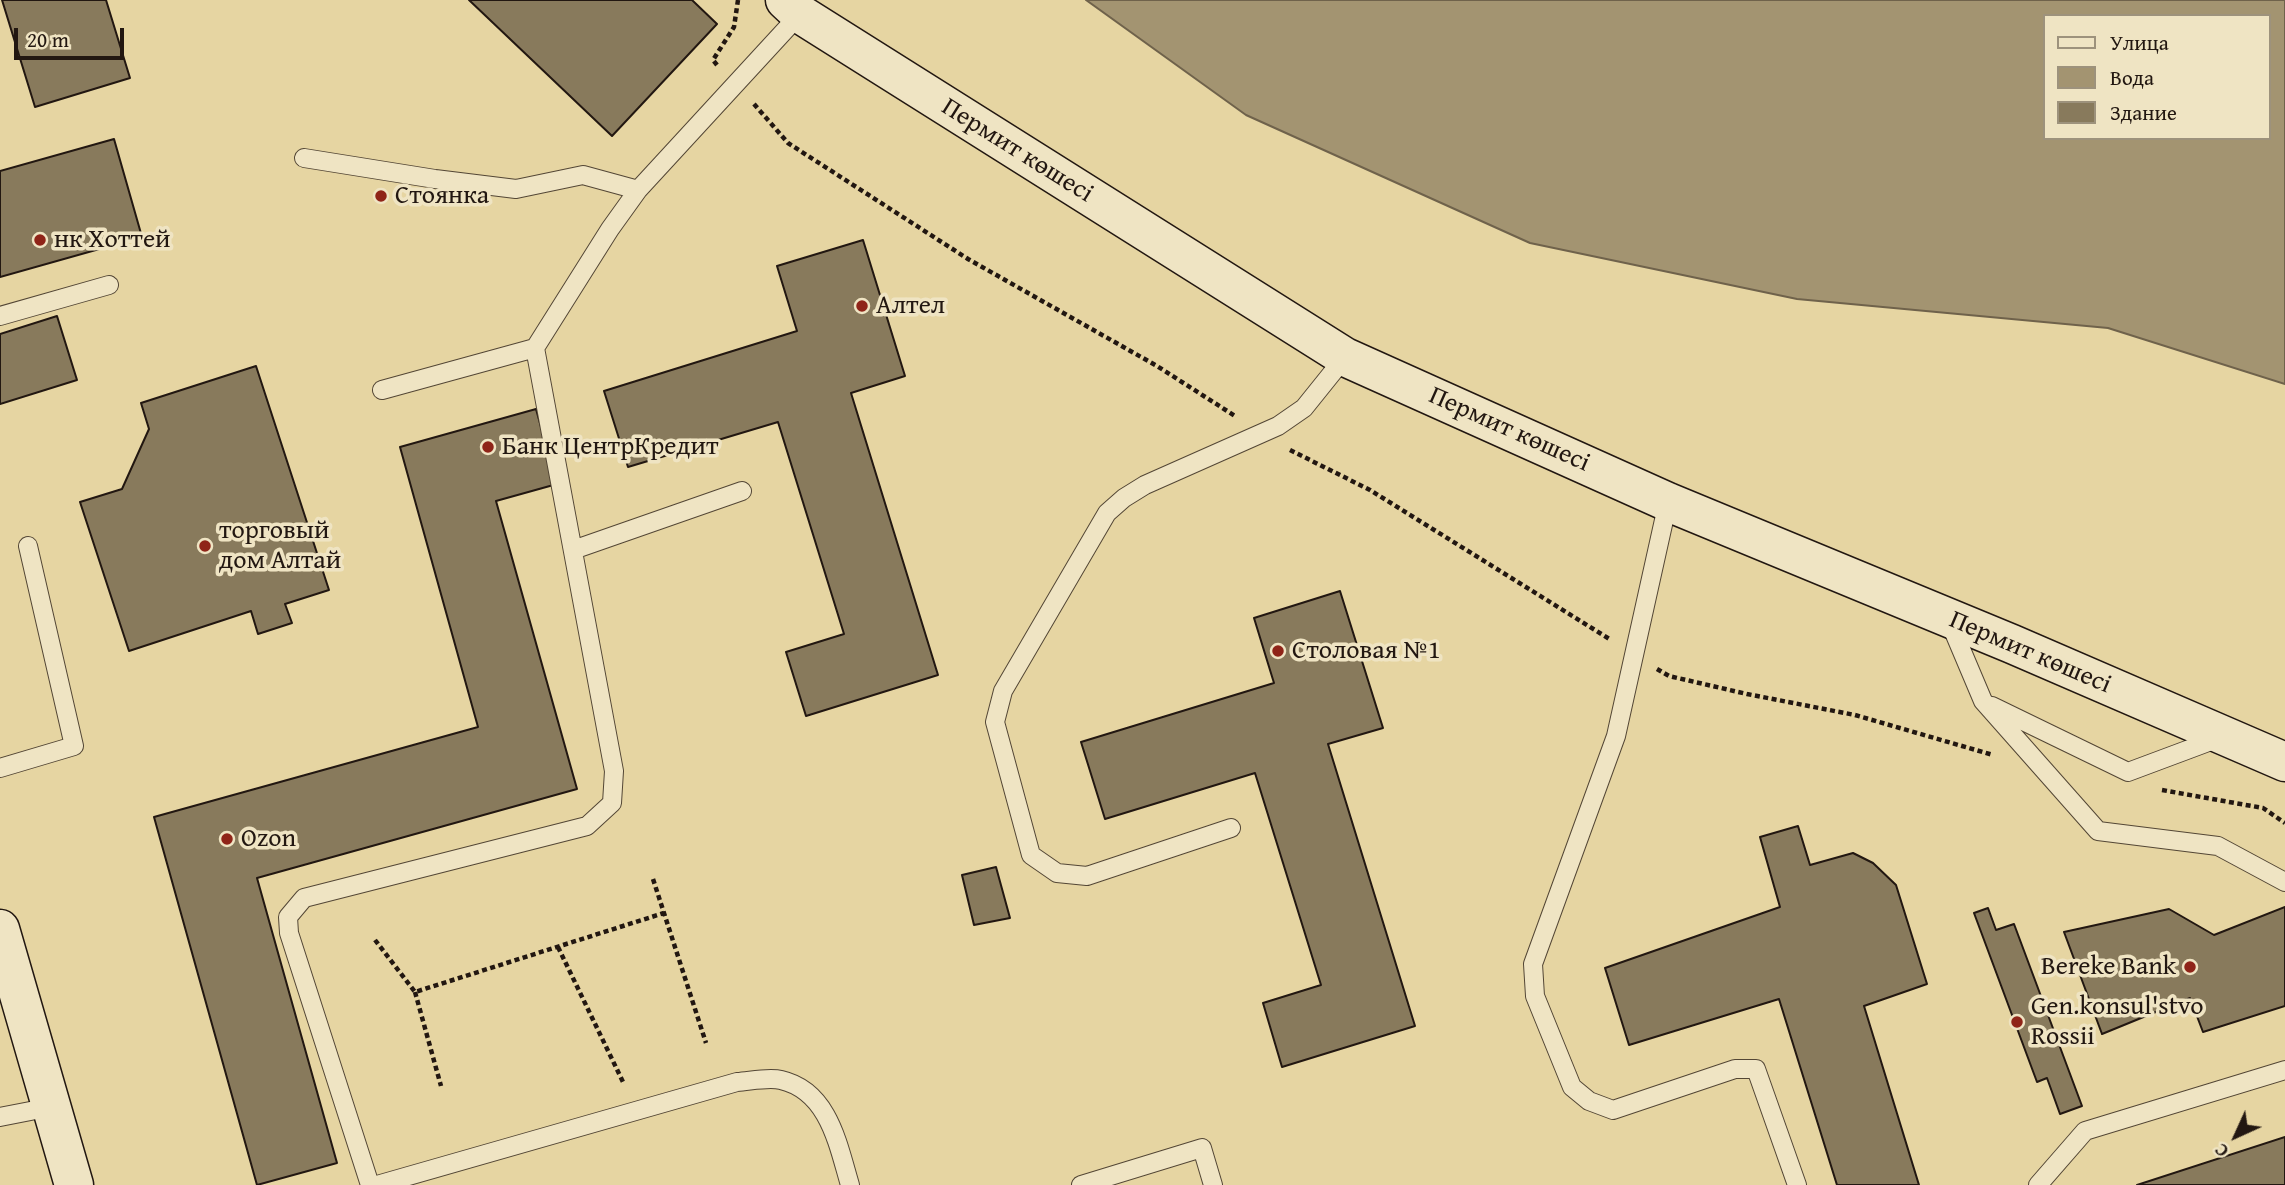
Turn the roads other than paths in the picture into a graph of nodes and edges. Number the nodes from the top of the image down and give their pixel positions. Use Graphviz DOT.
graph roads {
  1 [pos="792,7"];
  2 [pos="304,158"];
  3 [pos="638,190"];
  4 [pos="109,285"];
  5 [pos="0,316"];
  6 [pos="534,348"];
  7 [pos="1345,357"];
  8 [pos="382,390"];
  9 [pos="742,491"];
  10 [pos="1668,502"];
  11 [pos="28,546"];
  12 [pos="573,550"];
  13 [pos="1948,618"];
  14 [pos="1983,701"];
  15 [pos="2224,736"];
  16 [pos="2285,762"];
  17 [pos="0,768"];
  18 [pos="1231,828"];
  19 [pos="2285,882"];
  20 [pos="0,929"];
  21 [pos="2285,1070"];
  22 [pos="51,1107"];
  23 [pos="0,1117"];
  24 [pos="74,1185"];
  25 [pos="370,1185"];
  26 [pos="377,1185"];
  27 [pos="850,1185"];
  28 [pos="1081,1185"];
  29 [pos="1213,1185"];
  30 [pos="1797,1185"];
  31 [pos="2038,1185"];
  1 -- 3 [label="lane"];
  1 -- 7 [label="main road, Пермит көшесі"];
  2 -- 3 [label="lane"];
  3 -- 6 [label="lane"];
  4 -- 5 [label="lane"];
  6 -- 8 [label="lane"];
  6 -- 12 [label="lane"];
  7 -- 10 [label="main road, Пермит көшесі"];
  7 -- 18 [label="lane"];
  9 -- 12 [label="lane"];
  10 -- 13 [label="main road, Пермит көшесі"];
  10 -- 30 [label="lane"];
  11 -- 17 [label="lane"];
  12 -- 25 [label="lane"];
  13 -- 14 [label="lane"];
  13 -- 15 [label="main road, Пермит көшесі"];
  14 -- 15 [label="lane"];
  14 -- 19 [label="lane"];
  15 -- 16 [label="main road, Пермит көшесі"];
  20 -- 22 [label="main road"];
  21 -- 31 [label="lane"];
  22 -- 23 [label="lane"];
  22 -- 24 [label="main road"];
  26 -- 27 [label="lane"];
  28 -- 29 [label="lane"];
}
